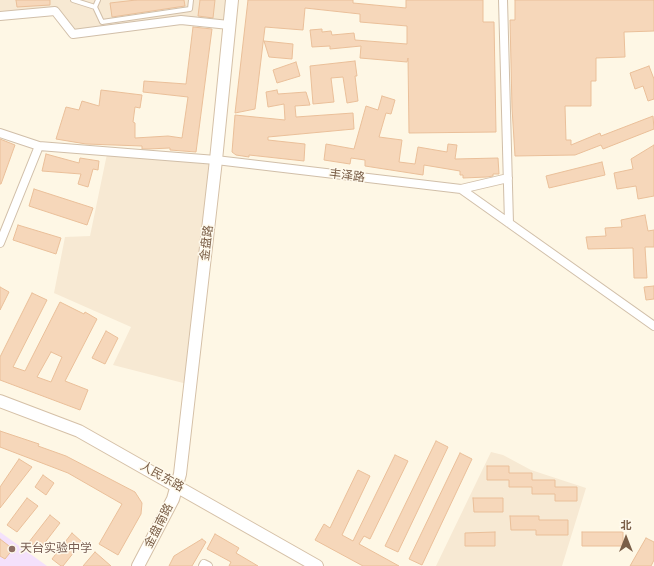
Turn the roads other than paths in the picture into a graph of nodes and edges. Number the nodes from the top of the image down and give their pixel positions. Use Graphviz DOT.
graph roads {
  1 [pos="73,0"];
  2 [pos="98,0"];
  3 [pos="191,0"];
  4 [pos="232,0"];
  5 [pos="503,0"];
  6 [pos="95,6"];
  7 [pos="0,16"];
  8 [pos="229,25"];
  9 [pos="0,133"];
  10 [pos="39,146"];
  11 [pos="216,160"];
  12 [pos="508,178"];
  13 [pos="461,189"];
  14 [pos="509,223"];
  15 [pos="0,243"];
  16 [pos="654,326"];
  17 [pos="0,401"];
  18 [pos="177,486"];
  19 [pos="138,566"];
  20 [pos="203,566"];
  21 [pos="208,566"];
  22 [pos="317,566"];
  1 -- 6 [label="lane"];
  2 -- 6 [label="lane"];
  3 -- 6 [label="lane"];
  4 -- 8 [label="main road, 金盘路"];
  5 -- 12 [label="street"];
  7 -- 8 [label="street"];
  8 -- 11 [label="main road, 金盘路"];
  9 -- 10 [label="street, 丰泽路"];
  10 -- 11 [label="street, 丰泽路"];
  10 -- 15 [label="street"];
  11 -- 13 [label="street, 丰泽路"];
  11 -- 18 [label="main road, 金盘路"];
  12 -- 13 [label="street"];
  12 -- 14 [label="street"];
  13 -- 14 [label="street, 丰泽路"];
  14 -- 16 [label="street, 丰泽路"];
  17 -- 18 [label="main road, 人民东路"];
  18 -- 19 [label="main road, 金盘南路"];
  18 -- 22 [label="main road, 人民东路"];
  20 -- 21 [label="street"];
}
